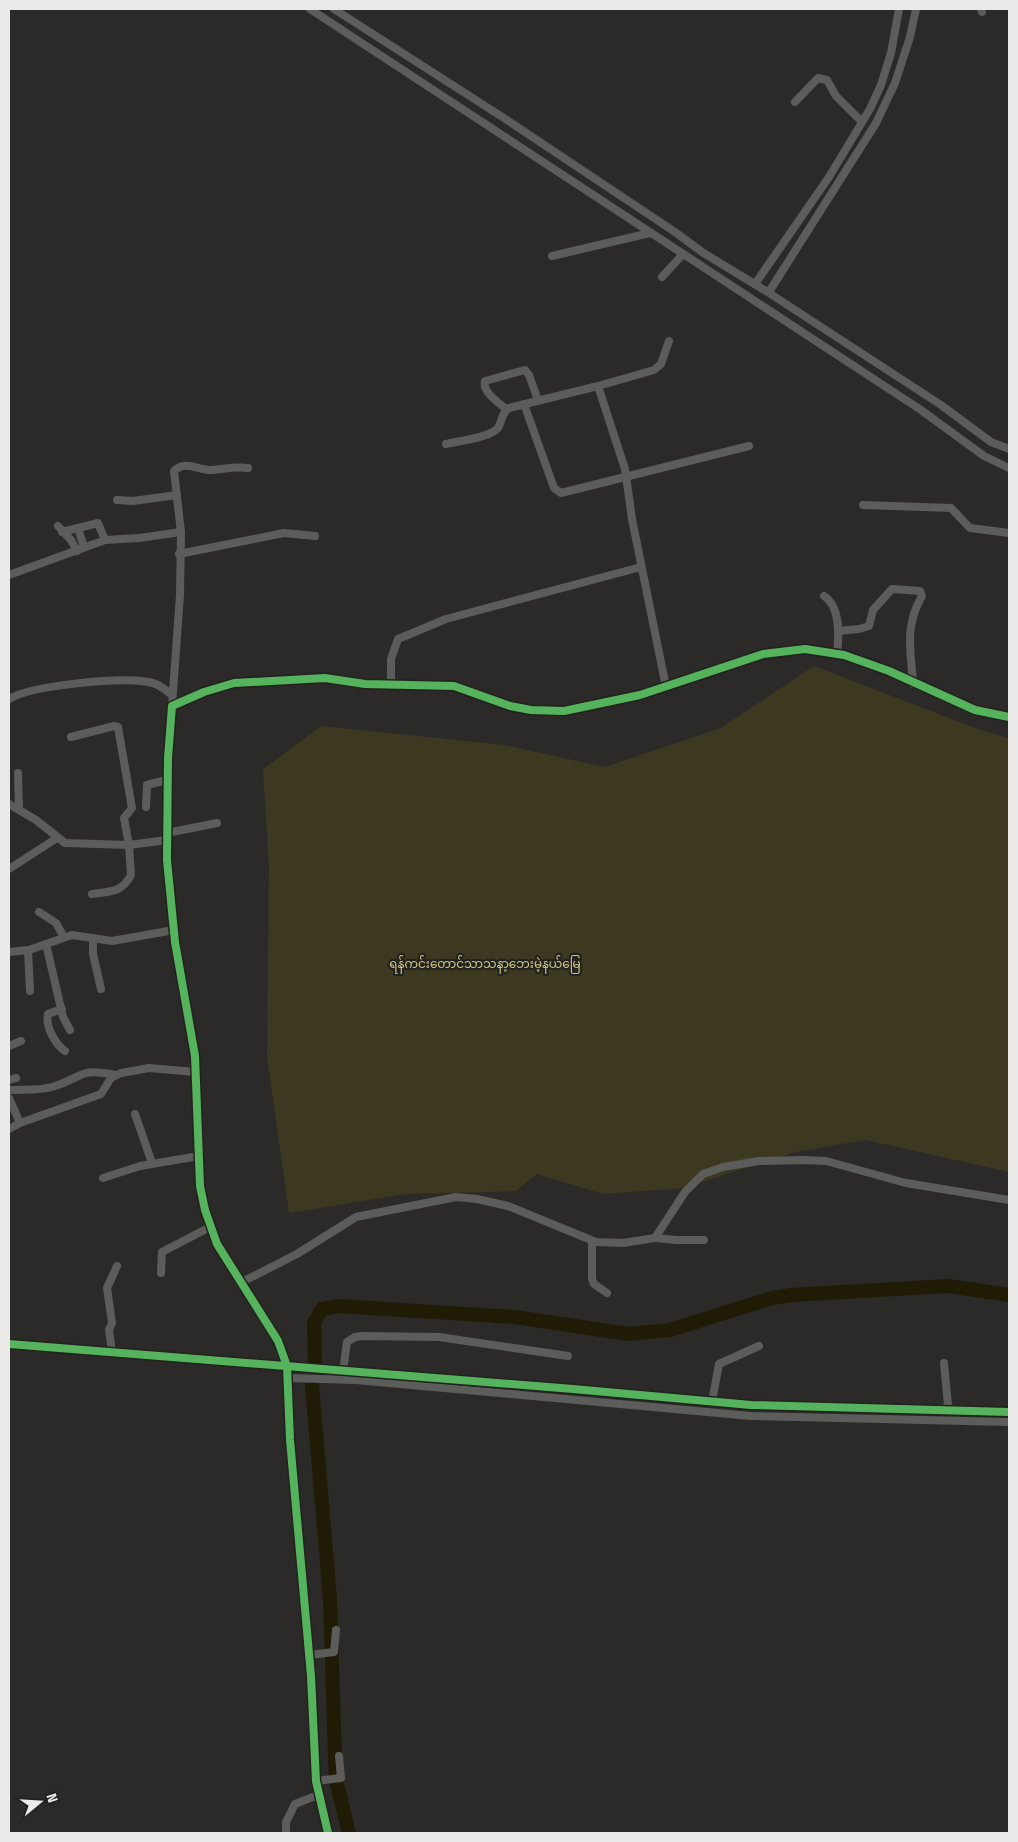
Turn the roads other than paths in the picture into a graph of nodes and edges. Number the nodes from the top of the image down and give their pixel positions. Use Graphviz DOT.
graph roads {
  1 [pos="310,9"];
  2 [pos="334,9"];
  3 [pos="899,9"];
  4 [pos="916,9"];
  5 [pos="795,102"];
  6 [pos="862,122"];
  7 [pos="650,233"];
  8 [pos="683,254"];
  9 [pos="552,256"];
  10 [pos="662,277"];
  11 [pos="756,284"];
  12 [pos="767,292"];
  13 [pos="669,340"];
  14 [pos="598,386"];
  15 [pos="538,400"];
  16 [pos="524,404"];
  17 [pos="506,409"];
  18 [pos="446,444"];
  19 [pos="749,446"];
  20 [pos="1009,449"];
  21 [pos="248,468"];
  22 [pos="1009,468"];
  23 [pos="626,476"];
  24 [pos="177,495"];
  25 [pos="117,500"];
  26 [pos="863,505"];
  27 [pos="78,528"];
  28 [pos="181,532"];
  29 [pos="1009,533"];
  30 [pos="315,536"];
  31 [pos="105,540"];
  32 [pos="80,549"];
  33 [pos="179,554"];
  34 [pos="641,567"];
  35 [pos="9,575"];
  36 [pos="824,596"];
  37 [pos="838,630"];
  38 [pos="837,654"];
  39 [pos="390,684"];
  40 [pos="913,684"];
  41 [pos="666,687"];
  42 [pos="172,696"];
  43 [pos="9,699"];
  44 [pos="172,706"];
  45 [pos="1009,717"];
  46 [pos="71,736"];
  47 [pos="18,773"];
  48 [pos="167,780"];
  49 [pos="9,804"];
  50 [pos="146,808"];
  51 [pos="19,809"];
  52 [pos="217,823"];
  53 [pos="167,837"];
  54 [pos="57,838"];
  55 [pos="129,845"];
  56 [pos="9,869"];
  57 [pos="92,894"];
  58 [pos="40,912"];
  59 [pos="174,930"];
  60 [pos="64,937"];
  61 [pos="93,938"];
  62 [pos="46,944"];
  63 [pos="28,950"];
  64 [pos="9,952"];
  65 [pos="101,989"];
  66 [pos="30,991"];
  67 [pos="62,1009"];
  68 [pos="70,1030"];
  69 [pos="21,1041"];
  70 [pos="9,1046"];
  71 [pos="65,1051"];
  72 [pos="196,1072"];
  73 [pos="115,1075"];
  74 [pos="9,1090"];
  75 [pos="9,1098"];
  76 [pos="135,1114"];
  77 [pos="20,1123"];
  78 [pos="9,1129"];
  79 [pos="199,1156"];
  80 [pos="152,1164"];
  81 [pos="103,1178"];
  82 [pos="1009,1200"];
  83 [pos="210,1227"];
  84 [pos="655,1238"];
  85 [pos="704,1240"];
  86 [pos="592,1241"];
  87 [pos="117,1266"];
  88 [pos="161,1273"];
  89 [pos="242,1282"];
  90 [pos="607,1293"];
  91 [pos="9,1344"];
  92 [pos="759,1346"];
  93 [pos="112,1352"];
  94 [pos="568,1356"];
  95 [pos="944,1363"];
  96 [pos="343,1370"];
  97 [pos="287,1372"];
  98 [pos="712,1402"];
  99 [pos="677,1404"];
  100 [pos="943,1410"];
  101 [pos="1009,1412"];
  102 [pos="1009,1422"];
  103 [pos="336,1630"];
  104 [pos="309,1654"];
  105 [pos="339,1756"];
  106 [pos="316,1781"];
  107 [pos="318,1794"];
  108 [pos="286,1833"];
  109 [pos="328,1833"];
  1 -- 7 [label="street"];
  2 -- 11 [label="street"];
  3 -- 6 [label="street"];
  4 -- 12 [label="street"];
  5 -- 6 [label="street"];
  6 -- 11 [label="street"];
  7 -- 8 [label="street"];
  7 -- 9 [label="street"];
  8 -- 10 [label="street"];
  8 -- 22 [label="street"];
  11 -- 12 [label="street"];
  12 -- 20 [label="street"];
  13 -- 14 [label="street"];
  14 -- 15 [label="street"];
  14 -- 23 [label="street"];
  15 -- 16 [label="street"];
  15 -- 17 [label="street"];
  16 -- 17 [label="street"];
  16 -- 23 [label="street"];
  17 -- 18 [label="street"];
  19 -- 23 [label="street"];
  21 -- 24 [label="street"];
  23 -- 34 [label="street"];
  24 -- 25 [label="street"];
  24 -- 28 [label="street"];
  26 -- 29 [label="street"];
  27 -- 31 [label="street"];
  27 -- 32 [label="street"];
  27 -- 32 [label="street"];
  28 -- 31 [label="street"];
  28 -- 33 [label="street"];
  30 -- 33 [label="street"];
  31 -- 32 [label="street"];
  32 -- 35 [label="street"];
  33 -- 42 [label="street"];
  34 -- 39 [label="street"];
  34 -- 41 [label="street"];
  36 -- 37 [label="street"];
  37 -- 38 [label="street"];
  37 -- 40 [label="street"];
  38 -- 40 [label="street"];
  38 -- 41 [label="street"];
  39 -- 41 [label="street"];
  39 -- 44 [label="street"];
  40 -- 45 [label="street"];
  42 -- 43 [label="street"];
  42 -- 44 [label="street"];
  44 -- 48 [label="street"];
  46 -- 55 [label="street"];
  47 -- 51 [label="street"];
  48 -- 50 [label="street"];
  48 -- 53 [label="street"];
  49 -- 51 [label="street"];
  51 -- 54 [label="street"];
  52 -- 53 [label="street"];
  53 -- 55 [label="street"];
  53 -- 59 [label="street"];
  54 -- 55 [label="street"];
  54 -- 56 [label="street"];
  55 -- 57 [label="street"];
  58 -- 60 [label="street"];
  59 -- 61 [label="street"];
  59 -- 72 [label="street"];
  60 -- 61 [label="street"];
  60 -- 62 [label="street"];
  61 -- 65 [label="street"];
  62 -- 63 [label="street"];
  62 -- 67 [label="street"];
  63 -- 64 [label="street"];
  63 -- 66 [label="street"];
  67 -- 68 [label="street"];
  67 -- 71 [label="street"];
  69 -- 70 [label="street"];
  72 -- 73 [label="street"];
  72 -- 79 [label="street"];
  73 -- 74 [label="street"];
  73 -- 77 [label="street"];
  75 -- 77 [label="street"];
  76 -- 80 [label="street"];
  77 -- 78 [label="street"];
  79 -- 80 [label="street"];
  79 -- 83 [label="street"];
  80 -- 81 [label="street"];
  82 -- 84 [label="street"];
  83 -- 88 [label="street"];
  83 -- 89 [label="street"];
  84 -- 85 [label="street"];
  84 -- 86 [label="street"];
  86 -- 89 [label="street"];
  86 -- 90 [label="street"];
  87 -- 93 [label="street"];
  89 -- 97 [label="street"];
  91 -- 93 [label="street"];
  92 -- 98 [label="street"];
  93 -- 97 [label="street"];
  94 -- 96 [label="street"];
  95 -- 100 [label="street"];
  96 -- 97 [label="street"];
  96 -- 99 [label="street"];
  97 -- 99 [label="street"];
  97 -- 104 [label="street"];
  98 -- 99 [label="street"];
  98 -- 100 [label="street"];
  99 -- 102 [label="street"];
  100 -- 101 [label="street"];
  103 -- 104 [label="street"];
  104 -- 106 [label="street"];
  105 -- 106 [label="street"];
  106 -- 107 [label="street"];
  107 -- 108 [label="street"];
  107 -- 109 [label="street"];
}
